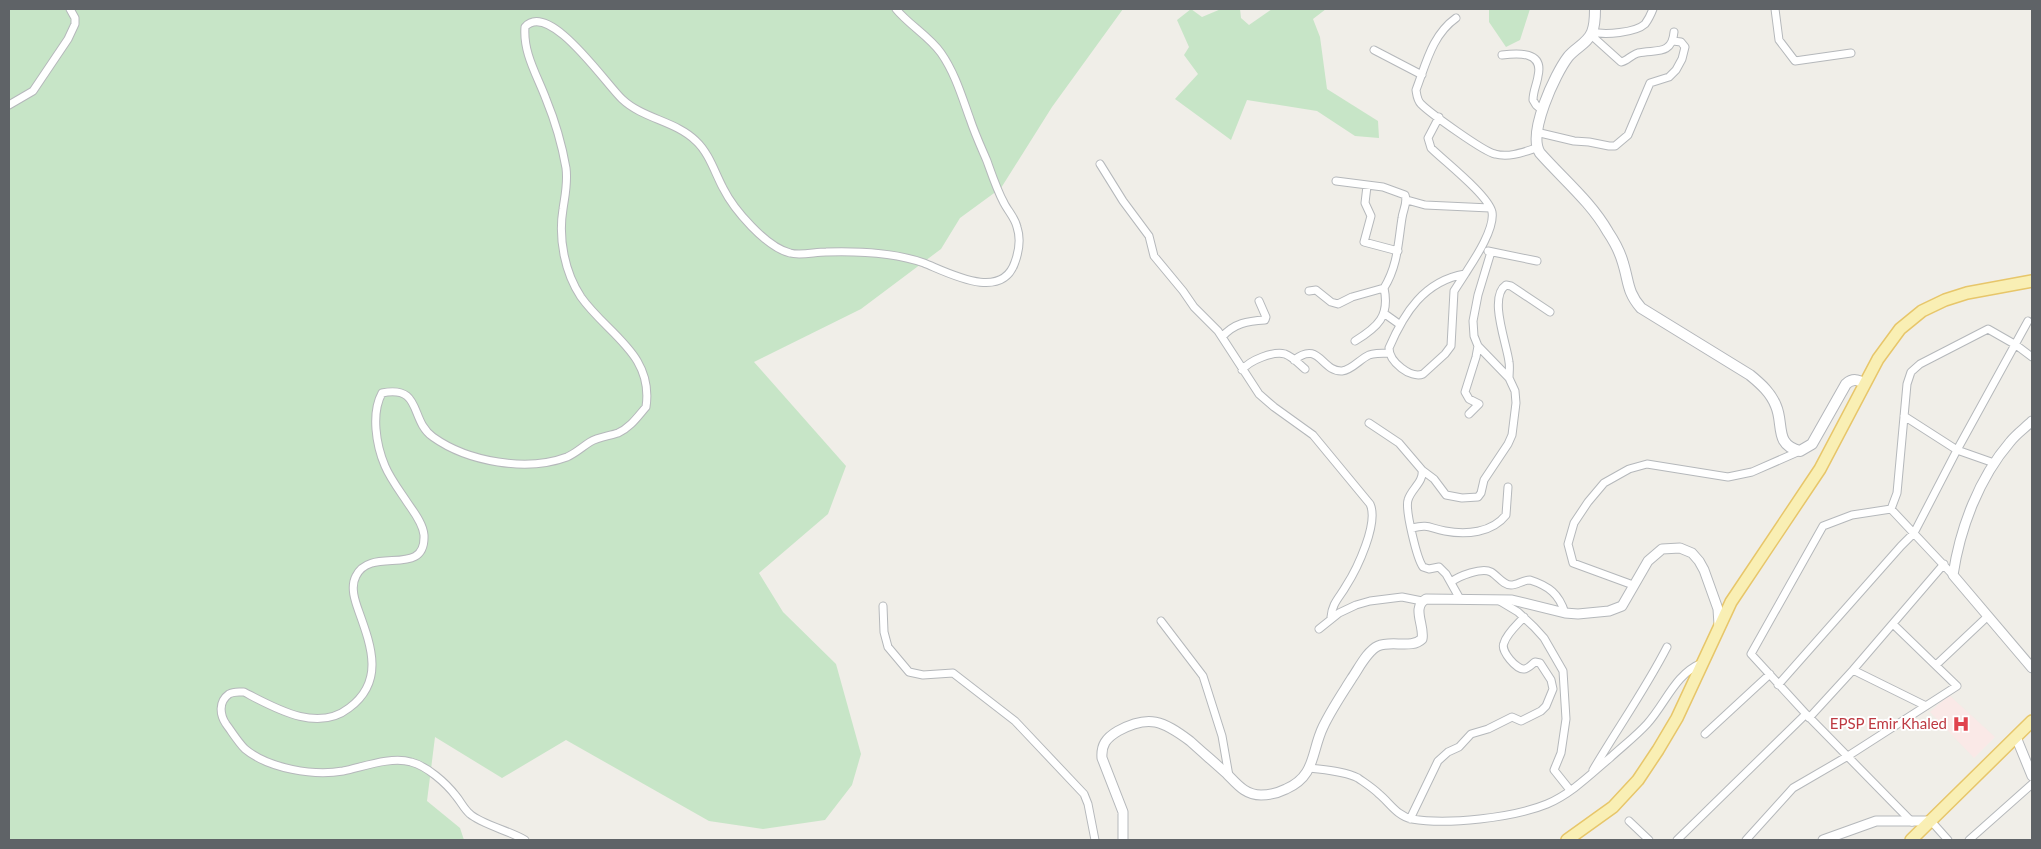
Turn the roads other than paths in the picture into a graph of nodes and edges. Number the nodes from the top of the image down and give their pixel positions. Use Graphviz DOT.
graph roads {
  1 [pos="70,9"];
  2 [pos="896,9"];
  3 [pos="1595,9"];
  4 [pos="1775,9"];
  5 [pos="1653,10"];
  6 [pos="1456,18"];
  7 [pos="1674,32"];
  8 [pos="1591,34"];
  9 [pos="1673,41"];
  10 [pos="1374,50"];
  11 [pos="1851,53"];
  12 [pos="1502,55"];
  13 [pos="1422,75"];
  14 [pos="9,105"];
  15 [pos="1542,110"];
  16 [pos="1439,117"];
  17 [pos="1536,132"];
  18 [pos="1536,148"];
  19 [pos="1100,164"];
  20 [pos="1336,181"];
  21 [pos="1368,186"];
  22 [pos="1407,200"];
  23 [pos="1490,208"];
  24 [pos="1481,249"];
  25 [pos="1398,251"];
  26 [pos="1491,252"];
  27 [pos="1537,261"];
  28 [pos="1465,274"];
  29 [pos="2032,280"];
  30 [pos="1384,288"];
  31 [pos="1309,291"];
  32 [pos="1259,301"];
  33 [pos="1550,312"];
  34 [pos="1385,314"];
  35 [pos="2028,321"];
  36 [pos="1399,324"];
  37 [pos="1222,337"];
  38 [pos="1355,342"];
  39 [pos="2016,345"];
  40 [pos="1478,346"];
  41 [pos="1389,353"];
  42 [pos="2032,357"];
  43 [pos="1294,360"];
  44 [pos="1305,369"];
  45 [pos="1242,370"];
  46 [pos="1509,378"];
  47 [pos="1865,383"];
  48 [pos="1469,414"];
  49 [pos="1904,416"];
  50 [pos="2032,421"];
  51 [pos="1369,423"];
  52 [pos="1957,450"];
  53 [pos="1800,452"];
  54 [pos="1994,463"];
  55 [pos="1422,470"];
  56 [pos="1508,487"];
  57 [pos="1891,509"];
  58 [pos="1412,528"];
  59 [pos="1914,533"];
  60 [pos="1944,564"];
  61 [pos="1953,574"];
  62 [pos="1451,582"];
  63 [pos="1633,585"];
  64 [pos="1460,599"];
  65 [pos="1498,600"];
  66 [pos="1422,602"];
  67 [pos="882,606"];
  68 [pos="1564,613"];
  69 [pos="1988,616"];
  70 [pos="1524,617"];
  71 [pos="1331,618"];
  72 [pos="1161,621"];
  73 [pos="1893,624"];
  74 [pos="1719,626"];
  75 [pos="1320,629"];
  76 [pos="1667,648"];
  77 [pos="1702,663"];
  78 [pos="1936,665"];
  79 [pos="2032,668"];
  80 [pos="1853,670"];
  81 [pos="1770,674"];
  82 [pos="1778,684"];
  83 [pos="1926,706"];
  84 [pos="1808,716"];
  85 [pos="2032,721"];
  86 [pos="1705,734"];
  87 [pos="2016,737"];
  88 [pos="1848,756"];
  89 [pos="1310,768"];
  90 [pos="1590,774"];
  91 [pos="1229,776"];
  92 [pos="2032,776"];
  93 [pos="2032,784"];
  94 [pos="1570,790"];
  95 [pos="1410,819"];
  96 [pos="1629,821"];
  97 [pos="1931,821"];
  98 [pos="1912,822"];
  99 [pos="525,840"];
  100 [pos="1095,840"];
  101 [pos="1122,840"];
  102 [pos="1567,840"];
  103 [pos="1649,840"];
  104 [pos="1677,840"];
  105 [pos="1746,840"];
  106 [pos="1823,840"];
  107 [pos="1911,840"];
  108 [pos="1948,840"];
  109 [pos="1969,840"];
  1 -- 14 [label="street"];
  2 -- 99 [label="street"];
  3 -- 8 [label="main road"];
  4 -- 11 [label="street"];
  5 -- 8 [label="street"];
  6 -- 13 [label="street"];
  7 -- 9 [label="street"];
  8 -- 9 [label="street"];
  8 -- 15 [label="main road"];
  9 -- 17 [label="street"];
  10 -- 13 [label="street"];
  12 -- 15 [label="street"];
  13 -- 16 [label="street"];
  15 -- 17 [label="main road"];
  16 -- 18 [label="street"];
  16 -- 23 [label="street"];
  17 -- 18 [label="main road"];
  18 -- 53 [label="main road"];
  19 -- 37 [label="street"];
  20 -- 21 [label="street"];
  21 -- 22 [label="street"];
  21 -- 25 [label="street"];
  22 -- 23 [label="street"];
  22 -- 25 [label="street"];
  23 -- 24 [label="street"];
  24 -- 26 [label="street"];
  24 -- 28 [label="street"];
  25 -- 30 [label="street"];
  26 -- 27 [label="street"];
  26 -- 40 [label="street"];
  28 -- 36 [label="street"];
  28 -- 41 [label="street"];
  29 -- 47 [label="main road"];
  30 -- 31 [label="street"];
  30 -- 34 [label="street"];
  32 -- 37 [label="street"];
  33 -- 46 [label="street"];
  34 -- 36 [label="street"];
  34 -- 38 [label="street"];
  35 -- 39 [label="street"];
  36 -- 41 [label="street"];
  37 -- 45 [label="street"];
  39 -- 42 [label="street"];
  39 -- 49 [label="street"];
  39 -- 52 [label="street"];
  40 -- 46 [label="street"];
  40 -- 48 [label="street"];
  41 -- 43 [label="street"];
  43 -- 44 [label="street"];
  43 -- 45 [label="street"];
  45 -- 71 [label="street"];
  46 -- 55 [label="street"];
  47 -- 53 [label="main road"];
  47 -- 74 [label="main road"];
  49 -- 52 [label="street"];
  49 -- 57 [label="street"];
  50 -- 54 [label="street"];
  51 -- 55 [label="street"];
  52 -- 54 [label="street"];
  52 -- 59 [label="street"];
  53 -- 63 [label="street"];
  54 -- 61 [label="street"];
  55 -- 58 [label="street"];
  56 -- 58 [label="street"];
  57 -- 59 [label="street"];
  57 -- 81 [label="street"];
  58 -- 62 [label="street"];
  59 -- 60 [label="street"];
  59 -- 82 [label="street"];
  60 -- 61 [label="street"];
  60 -- 73 [label="street"];
  61 -- 69 [label="street"];
  62 -- 64 [label="street"];
  62 -- 68 [label="street"];
  63 -- 68 [label="street"];
  63 -- 74 [label="street"];
  64 -- 65 [label="street"];
  64 -- 66 [label="street"];
  65 -- 68 [label="street"];
  65 -- 70 [label="street"];
  66 -- 71 [label="street"];
  66 -- 89 [label="street"];
  67 -- 100 [label="street"];
  69 -- 78 [label="street"];
  69 -- 79 [label="street"];
  70 -- 94 [label="street"];
  70 -- 95 [label="street"];
  71 -- 75 [label="street"];
  72 -- 91 [label="street"];
  73 -- 78 [label="street"];
  73 -- 80 [label="street"];
  74 -- 77 [label="main road"];
  76 -- 90 [label="street"];
  77 -- 90 [label="street"];
  77 -- 102 [label="main road"];
  78 -- 83 [label="street"];
  80 -- 83 [label="street"];
  80 -- 84 [label="street"];
  81 -- 82 [label="street"];
  81 -- 86 [label="street"];
  82 -- 84 [label="street"];
  83 -- 88 [label="street"];
  84 -- 88 [label="street"];
  84 -- 104 [label="street"];
  85 -- 87 [label="main road"];
  87 -- 92 [label="street"];
  87 -- 97 [label="main road"];
  88 -- 98 [label="street"];
  88 -- 105 [label="street"];
  89 -- 91 [label="street"];
  89 -- 95 [label="street"];
  90 -- 94 [label="street"];
  91 -- 101 [label="street"];
  93 -- 109 [label="street"];
  94 -- 95 [label="street"];
  96 -- 103 [label="street"];
  97 -- 98 [label="street"];
  97 -- 107 [label="main road"];
  97 -- 108 [label="street"];
  98 -- 106 [label="street"];
}
